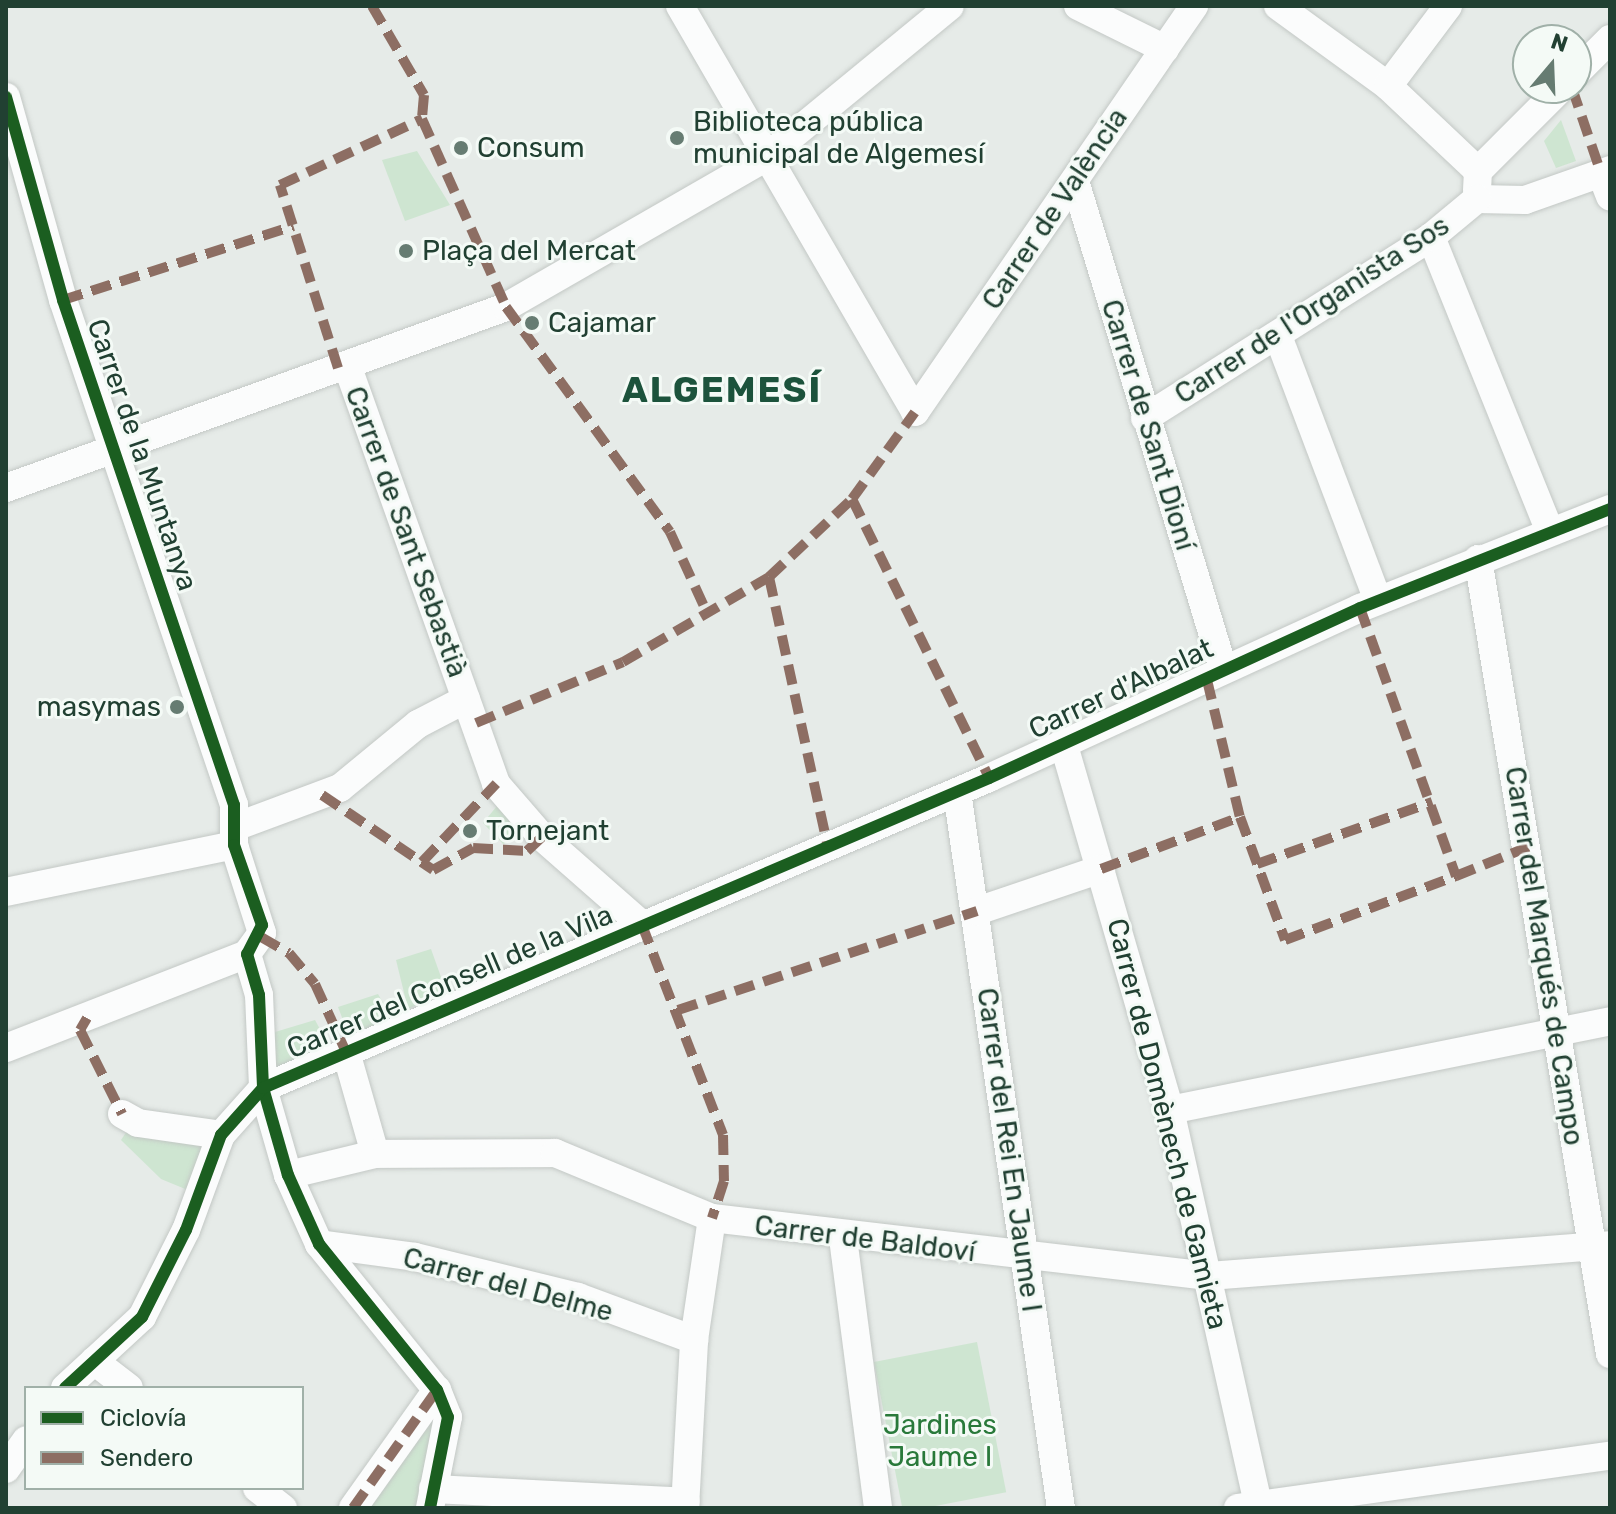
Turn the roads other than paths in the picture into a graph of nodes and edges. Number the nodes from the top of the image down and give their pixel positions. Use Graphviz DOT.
graph roads {
  1 [pos="680,6"];
  2 [pos="950,6"];
  3 [pos="1078,6"];
  4 [pos="1194,6"];
  5 [pos="1278,6"];
  6 [pos="1448,6"];
  7 [pos="1610,39"];
  8 [pos="1165,49"];
  9 [pos="1592,57"];
  10 [pos="1388,86"];
  11 [pos="6,97"];
  12 [pos="1545,104"];
  13 [pos="765,158"];
  14 [pos="1478,171"];
  15 [pos="1607,180"];
  16 [pos="1075,181"];
  17 [pos="1477,199"];
  18 [pos="1431,237"];
  19 [pos="1278,336"];
  20 [pos="339,368"];
  21 [pos="1145,418"];
  22 [pos="116,449"];
  23 [pos="6,488"];
  24 [pos="1610,509"];
  25 [pos="1550,531"];
  26 [pos="1478,559"];
  27 [pos="1378,600"];
  28 [pos="1223,668"];
  29 [pos="466,699"];
  30 [pos="1063,742"];
  31 [pos="957,792"];
  32 [pos="235,836"];
  33 [pos="1101,869"];
  34 [pos="6,892"];
  35 [pos="977,911"];
  36 [pos="649,923"];
  37 [pos="253,954"];
  38 [pos="1610,1021"];
  39 [pos="1553,1034"];
  40 [pos="6,1048"];
  41 [pos="346,1052"];
  42 [pos="263,1088"];
  43 [pos="1170,1110"];
  44 [pos="122,1114"];
  45 [pos="221,1135"];
  46 [pos="375,1154"];
  47 [pos="288,1175"];
  48 [pos="712,1218"];
  49 [pos="843,1238"];
  50 [pos="319,1244"];
  51 [pos="1601,1246"];
  52 [pos="1022,1259"];
  53 [pos="1209,1276"];
  54 [pos="694,1340"];
  55 [pos="1610,1354"];
  56 [pos="94,1361"];
  57 [pos="67,1386"];
  58 [pos="126,1386"];
  59 [pos="437,1390"];
  60 [pos="24,1443"];
  61 [pos="1610,1456"];
  62 [pos="6,1469"];
  63 [pos="260,1490"];
  64 [pos="431,1499"];
  65 [pos="686,1505"];
  66 [pos="1252,1507"];
  67 [pos="283,1508"];
  68 [pos="353,1508"];
  69 [pos="878,1508"];
  70 [pos="1061,1508"];
  1 -- 13 [label="street"];
  2 -- 13 [label="street"];
  3 -- 8 [label="street"];
  4 -- 8 [label="street, Carrer de València"];
  5 -- 10 [label="street"];
  6 -- 10 [label="street"];
  7 -- 9 [label="street"];
  8 -- 16 [label="street, Carrer de València"];
  10 -- 14 [label="street"];
  11 -- 22 [label="street, Carrer de la Muntanya"];
  12 -- 14 [label="street"];
  13 -- 16 [label="street, Carrer de València"];
  13 -- 20 [label="street"];
  14 -- 17 [label="street"];
  15 -- 17 [label="street"];
  16 -- 21 [label="street, Carrer de Sant Dioní"];
  17 -- 18 [label="street, Carrer de l'Organista Sos"];
  18 -- 19 [label="street, Carrer de l'Organista Sos"];
  18 -- 25 [label="street"];
  19 -- 21 [label="street, Carrer de l'Organista Sos"];
  19 -- 27 [label="street"];
  20 -- 22 [label="street"];
  20 -- 29 [label="street, Carrer de Sant Sebastià"];
  21 -- 28 [label="street, Carrer de Sant Dioní"];
  22 -- 23 [label="street"];
  22 -- 32 [label="street, Carrer de la Muntanya"];
  24 -- 25 [label="street, Carrer d'Albalat"];
  25 -- 26 [label="street, Carrer d'Albalat"];
  26 -- 27 [label="street, Carrer d'Albalat"];
  26 -- 39 [label="street, Carrer del Marqués de Campo"];
  27 -- 28 [label="street, Carrer d'Albalat"];
  28 -- 30 [label="street, Carrer d'Albalat"];
  29 -- 32 [label="street"];
  29 -- 36 [label="street, Carrer de Sant Sebastià"];
  30 -- 31 [label="street, Carrer d'Albalat"];
  30 -- 33 [label="street, Carrer de Domènech de Gamieta"];
  31 -- 35 [label="street, Carrer del Rei En Jaume I"];
  31 -- 36 [label="street, Carrer d'Albalat"];
  32 -- 34 [label="street"];
  32 -- 37 [label="street, Carrer de la Muntanya"];
  33 -- 35 [label="street"];
  33 -- 43 [label="street, Carrer de Domènech de Gamieta"];
  35 -- 52 [label="street, Carrer del Rei En Jaume I"];
  36 -- 41 [label="street, Carrer del Consell de la Vila"];
  37 -- 40 [label="street"];
  37 -- 42 [label="street, Carrer de la Muntanya"];
  38 -- 39 [label="street"];
  39 -- 43 [label="street"];
  39 -- 51 [label="street, Carrer del Marqués de Campo"];
  41 -- 42 [label="street, Carrer del Consell de la Vila"];
  41 -- 46 [label="street"];
  42 -- 45 [label="street"];
  42 -- 47 [label="street, Carrer de la Muntanya"];
  43 -- 53 [label="street, Carrer de Domènech de Gamieta"];
  44 -- 45 [label="street"];
  45 -- 56 [label="street"];
  46 -- 47 [label="street, Carrer de Baldoví"];
  46 -- 48 [label="street, Carrer de Baldoví"];
  47 -- 50 [label="street, Carrer de la Muntanya"];
  48 -- 49 [label="street, Carrer de Baldoví"];
  48 -- 54 [label="street"];
  49 -- 52 [label="street, Carrer de Baldoví"];
  49 -- 69 [label="street"];
  50 -- 54 [label="street, Carrer del Delme"];
  50 -- 59 [label="street, Carrer de la Muntanya"];
  51 -- 53 [label="street, Carrer de Baldoví"];
  51 -- 55 [label="street, Carrer del Marqués de Campo"];
  52 -- 53 [label="street, Carrer de Baldoví"];
  52 -- 70 [label="street, Carrer del Rei En Jaume I"];
  53 -- 66 [label="street, Carrer de Domènech de Gamieta"];
  54 -- 65 [label="street"];
  56 -- 57 [label="street"];
  56 -- 58 [label="street"];
  59 -- 64 [label="street"];
  59 -- 68 [label="street"];
  60 -- 62 [label="street"];
  61 -- 66 [label="street"];
  63 -- 67 [label="street"];
  64 -- 65 [label="street"];
}
